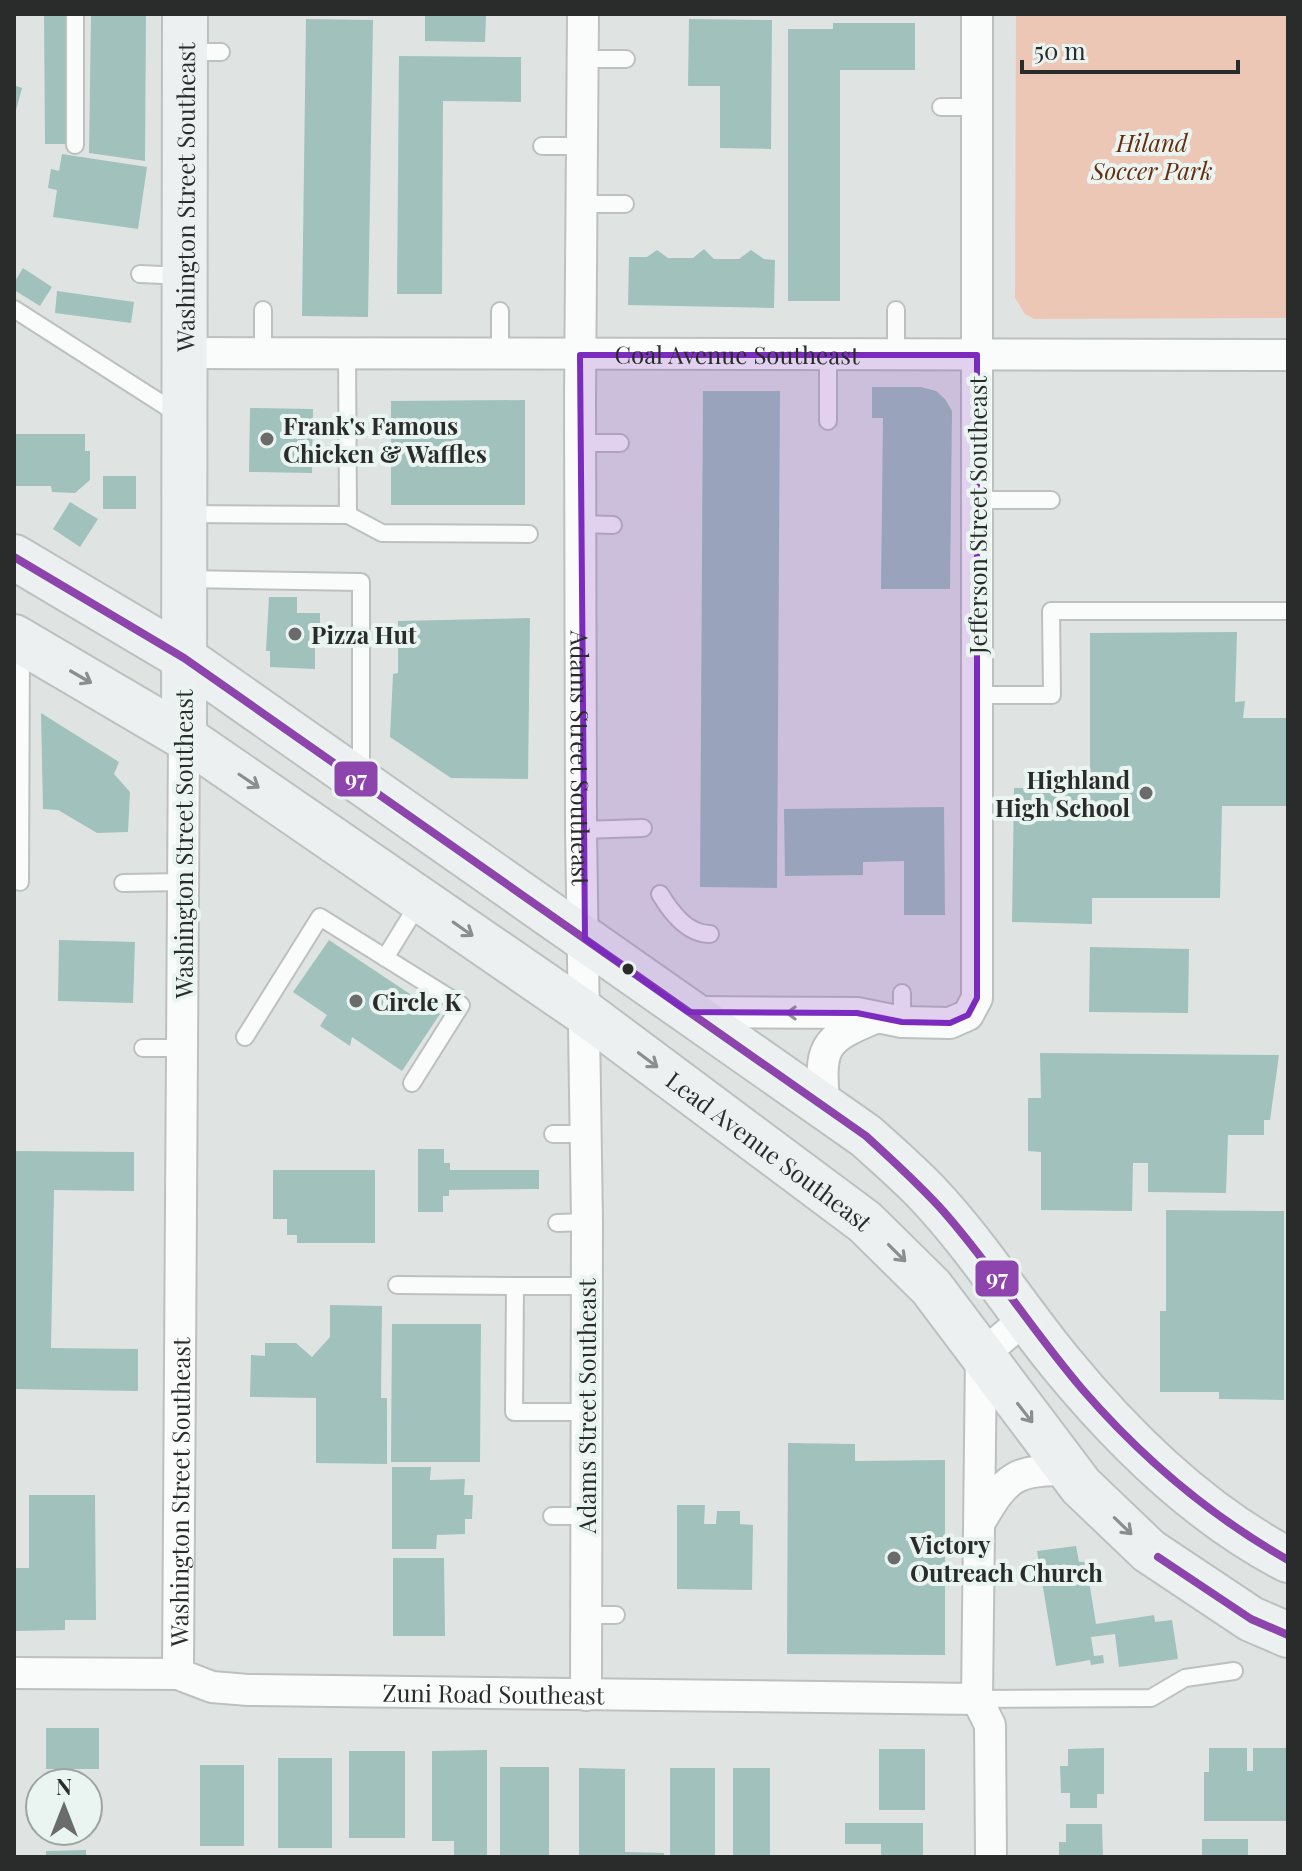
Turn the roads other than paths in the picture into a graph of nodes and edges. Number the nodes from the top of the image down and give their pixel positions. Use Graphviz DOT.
graph roads {
  1 [pos="75,14"];
  2 [pos="583,14"];
  3 [pos="977,14"];
  4 [pos="197,39"];
  5 [pos="583,59"];
  6 [pos="626,59"];
  7 [pos="941,107"];
  8 [pos="976,107"];
  9 [pos="75,145"];
  10 [pos="542,146"];
  11 [pos="582,146"];
  12 [pos="581,204"];
  13 [pos="625,204"];
  14 [pos="140,274"];
  15 [pos="185,277"];
  16 [pos="14,309"];
  17 [pos="263,310"];
  18 [pos="896,310"];
  19 [pos="500,311"];
  20 [pos="185,353"];
  21 [pos="263,354"];
  22 [pos="347,354"];
  23 [pos="500,354"];
  24 [pos="580,355"];
  25 [pos="828,355"];
  26 [pos="896,355"];
  27 [pos="977,355"];
  28 [pos="1288,355"];
  29 [pos="185,419"];
  30 [pos="828,421"];
  31 [pos="581,443"];
  32 [pos="620,443"];
  33 [pos="977,500"];
  34 [pos="1051,500"];
  35 [pos="184,514"];
  36 [pos="348,515"];
  37 [pos="581,524"];
  38 [pos="613,525"];
  39 [pos="529,534"];
  40 [pos="14,557"];
  41 [pos="184,579"];
  42 [pos="1288,611"];
  43 [pos="17,639"];
  44 [pos="184,658"];
  45 [pos="976,695"];
  46 [pos="184,737"];
  47 [pos="361,782"];
  48 [pos="643,828"];
  49 [pos="581,830"];
  50 [pos="20,882"];
  51 [pos="183,882"];
  52 [pos="123,883"];
  53 [pos="660,894"];
  54 [pos="421,900"];
  55 [pos="710,934"];
  56 [pos="585,939"];
  57 [pos="385,958"];
  58 [pos="893,1011"];
  59 [pos="688,1012"];
  60 [pos="585,1013"];
  61 [pos="245,1037"];
  62 [pos="143,1048"];
  63 [pos="182,1048"];
  64 [pos="412,1083"];
  65 [pos="824,1104"];
  66 [pos="553,1134"];
  67 [pos="586,1134"];
  68 [pos="587,1222"];
  69 [pos="557,1223"];
  70 [pos="397,1285"];
  71 [pos="515,1286"];
  72 [pos="587,1286"];
  73 [pos="1026,1318"];
  74 [pos="981,1356"];
  75 [pos="586,1412"];
  76 [pos="1069,1470"];
  77 [pos="552,1516"];
  78 [pos="586,1516"];
  79 [pos="979,1524"];
  80 [pos="1288,1560"];
  81 [pos="586,1615"];
  82 [pos="616,1615"];
  83 [pos="1288,1635"];
  84 [pos="1234,1671"];
  85 [pos="14,1673"];
  86 [pos="178,1674"];
  87 [pos="586,1695"];
  88 [pos="977,1699"];
  89 [pos="991,1857"];
  1 -- 9 [label="lane"];
  2 -- 5 [label="street, Adams Street Southeast"];
  3 -- 8 [label="street, Jefferson Street Southeast"];
  4 -- 15 [label="main road, Washington Street Southeast"];
  5 -- 6 [label="lane"];
  5 -- 11 [label="street, Adams Street Southeast"];
  7 -- 8 [label="lane"];
  8 -- 27 [label="street, Jefferson Street Southeast"];
  10 -- 11 [label="lane"];
  11 -- 12 [label="street, Adams Street Southeast"];
  12 -- 13 [label="lane"];
  12 -- 24 [label="street, Adams Street Southeast"];
  14 -- 15 [label="lane"];
  15 -- 20 [label="main road, Washington Street Southeast"];
  16 -- 29 [label="lane"];
  17 -- 21 [label="lane"];
  18 -- 26 [label="lane"];
  19 -- 23 [label="lane"];
  20 -- 21 [label="street, Coal Avenue Southeast"];
  20 -- 29 [label="main road, Washington Street Southeast"];
  21 -- 22 [label="street, Coal Avenue Southeast"];
  22 -- 23 [label="street, Coal Avenue Southeast"];
  22 -- 36 [label="lane"];
  23 -- 24 [label="street, Coal Avenue Southeast"];
  24 -- 25 [label="street, Coal Avenue Southeast"];
  24 -- 31 [label="street, Adams Street Southeast"];
  25 -- 26 [label="street, Coal Avenue Southeast"];
  25 -- 30 [label="lane"];
  26 -- 27 [label="street, Coal Avenue Southeast"];
  27 -- 28 [label="street, Coal Avenue Southeast"];
  27 -- 33 [label="street, Jefferson Street Southeast"];
  29 -- 35 [label="main road, Washington Street Southeast"];
  31 -- 32 [label="lane"];
  31 -- 37 [label="street, Adams Street Southeast"];
  33 -- 34 [label="lane"];
  33 -- 45 [label="street, Jefferson Street Southeast"];
  35 -- 36 [label="lane"];
  35 -- 41 [label="main road, Washington Street Southeast"];
  36 -- 39 [label="lane"];
  37 -- 38 [label="lane"];
  37 -- 49 [label="street, Adams Street Southeast"];
  40 -- 44 [label="main road"];
  41 -- 44 [label="main road, Washington Street Southeast"];
  41 -- 47 [label="lane"];
  42 -- 45 [label="lane"];
  43 -- 46 [label="main road, one-way"];
  43 -- 50 [label="lane"];
  44 -- 46 [label="main road, Washington Street Southeast"];
  44 -- 47 [label="main road"];
  45 -- 58 [label="street, Jefferson Street Southeast"];
  46 -- 51 [label="street, Washington Street Southeast"];
  46 -- 54 [label="main road, Lead Avenue Southeast, one-way"];
  47 -- 56 [label="main road"];
  48 -- 49 [label="lane"];
  49 -- 56 [label="street, Adams Street Southeast"];
  51 -- 52 [label="lane"];
  51 -- 63 [label="street, Washington Street Southeast"];
  53 -- 55 [label="lane"];
  54 -- 57 [label="lane"];
  54 -- 60 [label="main road, Lead Avenue Southeast, one-way"];
  56 -- 59 [label="main road"];
  56 -- 60 [label="street, Adams Street Southeast"];
  57 -- 61 [label="lane"];
  57 -- 64 [label="lane"];
  58 -- 59 [label="street, one-way"];
  58 -- 65 [label="street"];
  59 -- 65 [label="main road"];
  60 -- 67 [label="street, Adams Street Southeast"];
  60 -- 74 [label="main road, Lead Avenue Southeast, one-way"];
  62 -- 63 [label="lane"];
  63 -- 86 [label="street, Washington Street Southeast"];
  65 -- 73 [label="main road"];
  66 -- 67 [label="lane"];
  67 -- 68 [label="street, Adams Street Southeast"];
  68 -- 69 [label="lane"];
  68 -- 72 [label="street, Adams Street Southeast"];
  70 -- 71 [label="lane"];
  71 -- 72 [label="lane"];
  71 -- 75 [label="lane"];
  72 -- 75 [label="street, Adams Street Southeast"];
  73 -- 74 [label="street"];
  73 -- 80 [label="main road"];
  74 -- 76 [label="main road, Lead Avenue Southeast, one-way"];
  74 -- 79 [label="street"];
  75 -- 78 [label="street, Adams Street Southeast"];
  76 -- 79 [label="street"];
  76 -- 83 [label="main road, Lead Avenue Southeast, one-way"];
  77 -- 78 [label="lane"];
  78 -- 81 [label="street, Adams Street Southeast"];
  79 -- 88 [label="street"];
  81 -- 82 [label="lane"];
  81 -- 87 [label="street, Adams Street Southeast"];
  84 -- 88 [label="lane"];
  85 -- 86 [label="street, Zuni Road Southeast"];
  86 -- 87 [label="street, Zuni Road Southeast"];
  87 -- 88 [label="street, Zuni Road Southeast"];
  88 -- 89 [label="street"];
}
